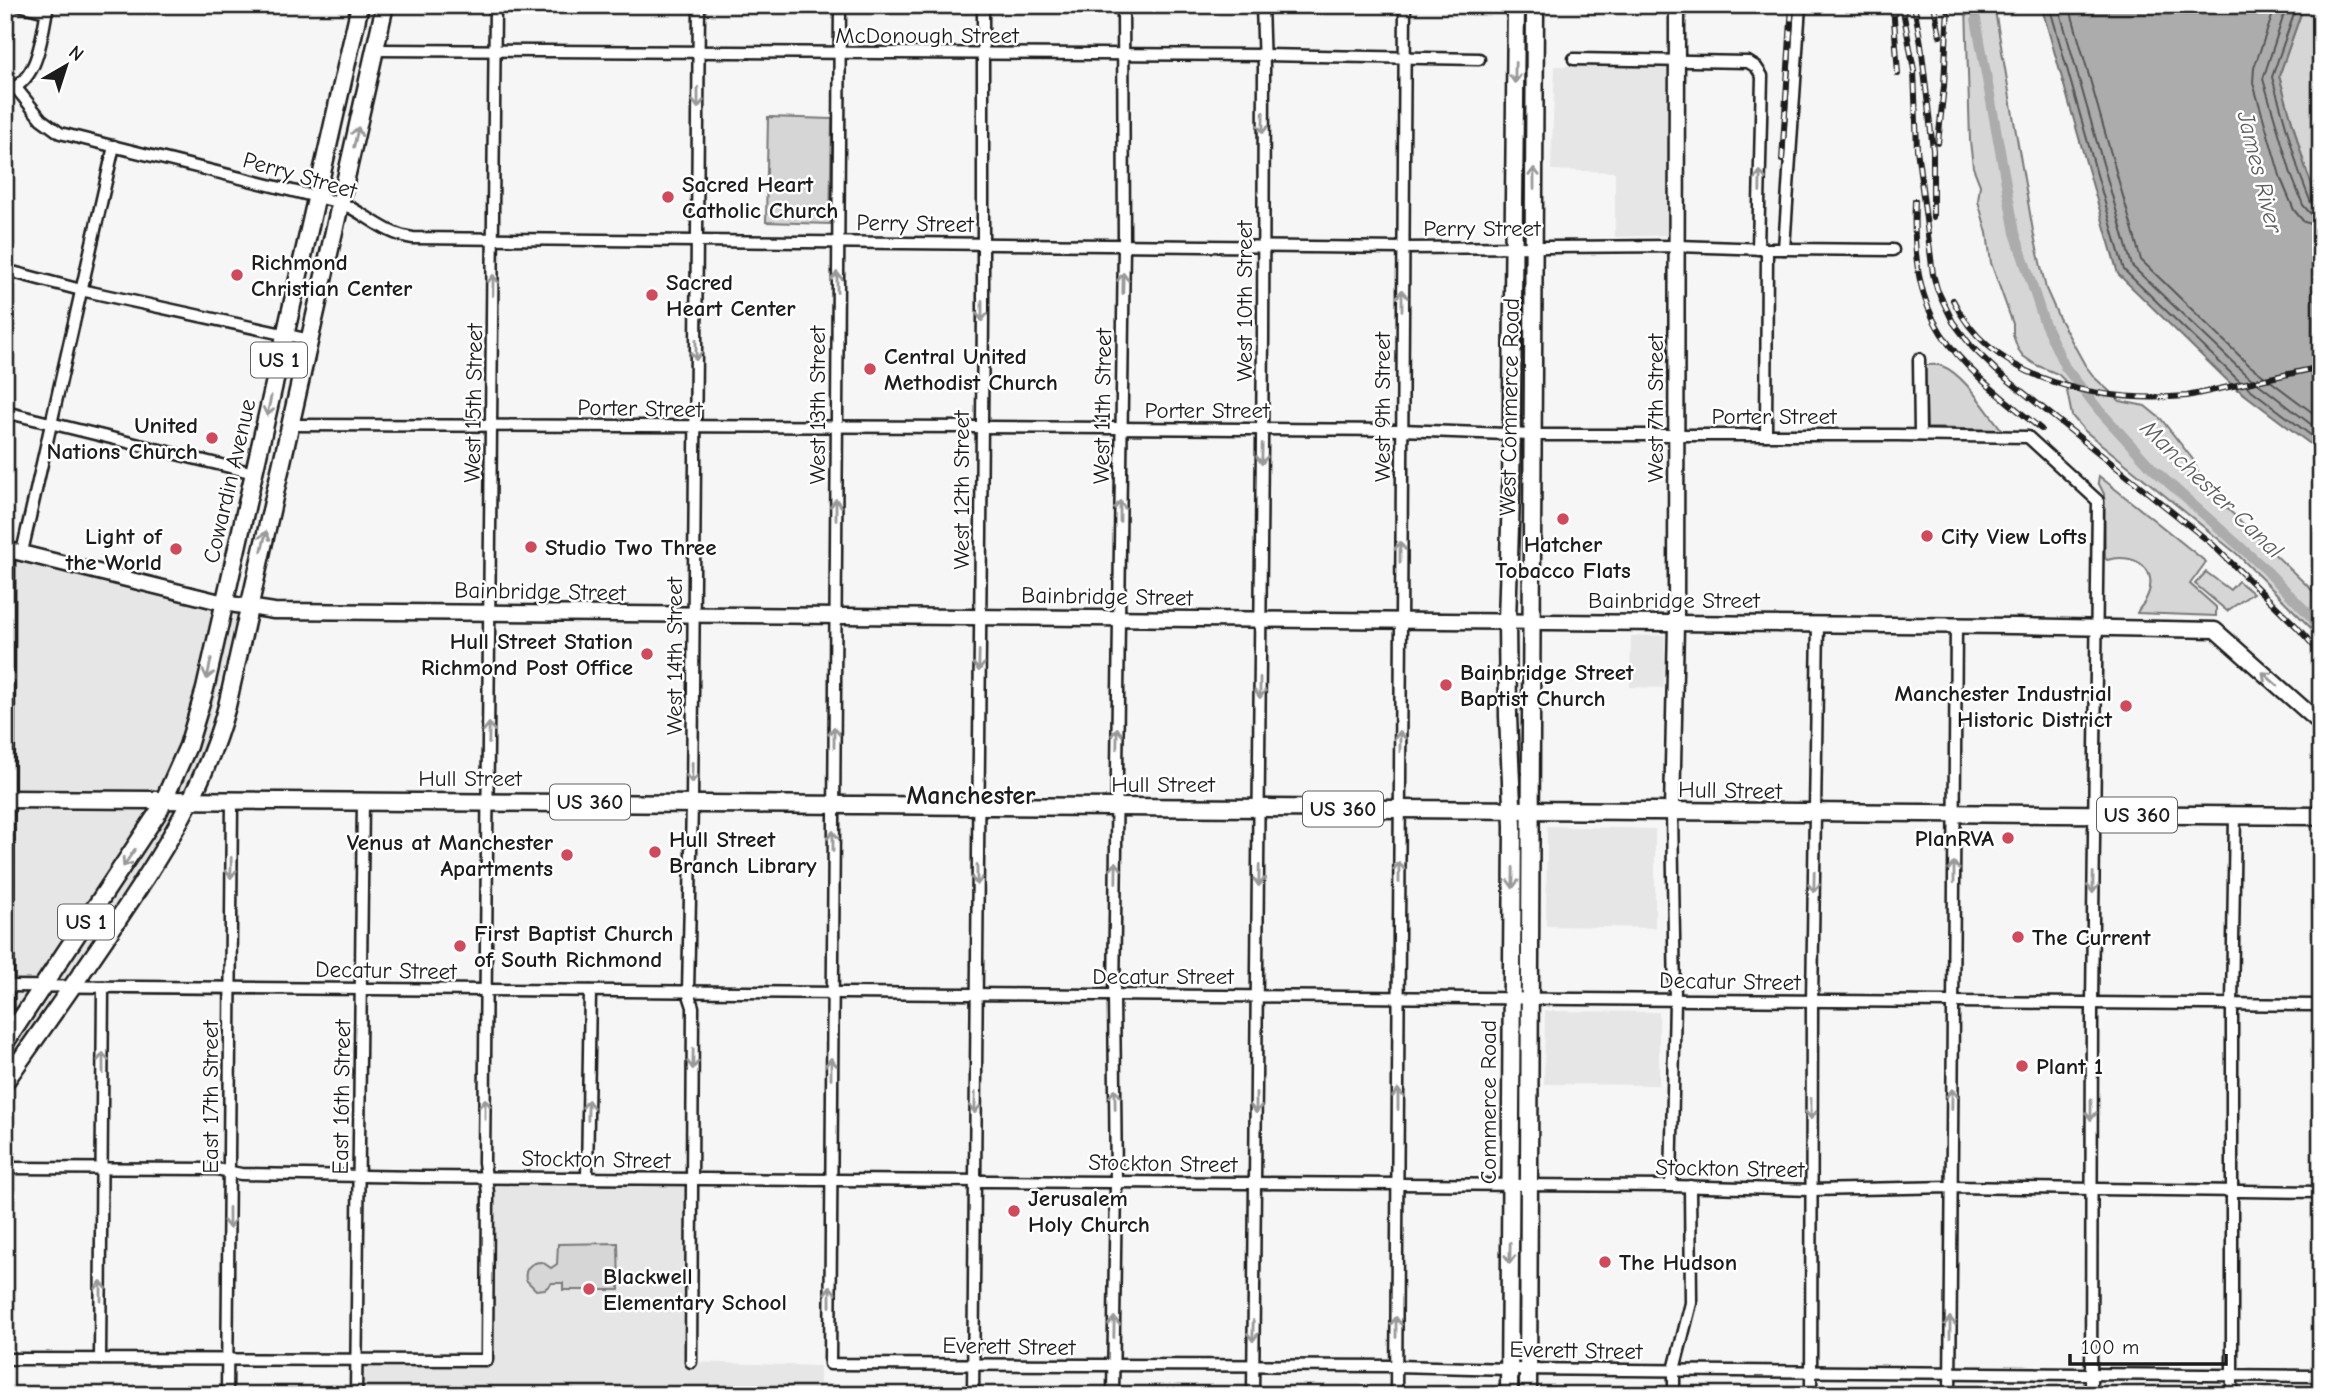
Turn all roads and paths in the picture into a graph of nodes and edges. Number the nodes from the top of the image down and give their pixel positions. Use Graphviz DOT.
graph roads {
  1 [pos="19,5"];
  2 [pos="360,5"];
  3 [pos="385,5"];
  4 [pos="495,5"];
  5 [pos="699,5"];
  6 [pos="840,5"];
  7 [pos="983,5"];
  8 [pos="1123,5"];
  9 [pos="1262,5"];
  10 [pos="1405,5"];
  11 [pos="1516,5"];
  12 [pos="1535,5"];
  13 [pos="1677,5"];
  14 [pos="1800,5"];
  15 [pos="47,8"];
  16 [pos="375,50"];
  17 [pos="494,51"];
  18 [pos="698,52"];
  19 [pos="840,54"];
  20 [pos="983,55"];
  21 [pos="1264,55"];
  22 [pos="1124,56"];
  23 [pos="1404,58"];
  24 [pos="1479,59"];
  25 [pos="1574,59"];
  26 [pos="1675,61"];
  27 [pos="16,88"];
  28 [pos="5,92"];
  29 [pos="114,146"];
  30 [pos="316,196"];
  31 [pos="341,203"];
  32 [pos="494,239"];
  33 [pos="697,240"];
  34 [pos="838,242"];
  35 [pos="982,243"];
  36 [pos="1124,244"];
  37 [pos="1264,246"];
  38 [pos="1514,246"];
  39 [pos="1534,246"];
  40 [pos="1678,246"];
  41 [pos="1403,248"];
  42 [pos="1763,249"];
  43 [pos="1784,249"];
  44 [pos="1893,250"];
  45 [pos="5,270"];
  46 [pos="81,290"];
  47 [pos="285,335"];
  48 [pos="310,340"];
  49 [pos="1919,359"];
  50 [pos="5,412"];
  51 [pos="51,424"];
  52 [pos="290,425"];
  53 [pos="491,427"];
  54 [pos="695,427"];
  55 [pos="980,427"];
  56 [pos="836,428"];
  57 [pos="1121,428"];
  58 [pos="1263,429"];
  59 [pos="1401,430"];
  60 [pos="1512,435"];
  61 [pos="1532,435"];
  62 [pos="1766,435"];
  63 [pos="1920,435"];
  64 [pos="1677,436"];
  65 [pos="254,473"];
  66 [pos="12,550"];
  67 [pos="224,603"];
  68 [pos="249,608"];
  69 [pos="491,614"];
  70 [pos="694,615"];
  71 [pos="835,617"];
  72 [pos="979,617"];
  73 [pos="1119,618"];
  74 [pos="1260,620"];
  75 [pos="1400,621"];
  76 [pos="1507,621"];
  77 [pos="1530,622"];
  78 [pos="1676,624"];
  79 [pos="1818,624"];
  80 [pos="1956,625"];
  81 [pos="2098,627"];
  82 [pos="2321,724"];
  83 [pos="7,799"];
  84 [pos="165,799"];
  85 [pos="192,799"];
  86 [pos="232,800"];
  87 [pos="363,801"];
  88 [pos="489,801"];
  89 [pos="692,803"];
  90 [pos="833,805"];
  91 [pos="1116,806"];
  92 [pos="978,807"];
  93 [pos="1260,808"];
  94 [pos="1399,809"];
  95 [pos="1513,809"];
  96 [pos="1532,810"];
  97 [pos="1672,811"];
  98 [pos="1814,814"];
  99 [pos="1954,814"];
  100 [pos="2095,814"];
  101 [pos="2235,815"];
  102 [pos="2321,816"];
  103 [pos="7,986"];
  104 [pos="44,986"];
  105 [pos="73,986"];
  106 [pos="103,987"];
  107 [pos="230,987"];
  108 [pos="362,988"];
  109 [pos="486,990"];
  110 [pos="590,991"];
  111 [pos="688,992"];
  112 [pos="832,993"];
  113 [pos="976,993"];
  114 [pos="1114,996"];
  115 [pos="1256,996"];
  116 [pos="1398,997"];
  117 [pos="1512,997"];
  118 [pos="1531,998"];
  119 [pos="1675,1000"];
  120 [pos="1812,1001"];
  121 [pos="1954,1002"];
  122 [pos="2092,1004"];
  123 [pos="2232,1005"];
  124 [pos="2321,1005"];
  125 [pos="6,1042"];
  126 [pos="5,1082"];
  127 [pos="5,1168"];
  128 [pos="102,1168"];
  129 [pos="229,1172"];
  130 [pos="359,1177"];
  131 [pos="486,1177"];
  132 [pos="587,1178"];
  133 [pos="692,1179"];
  134 [pos="830,1180"];
  135 [pos="975,1180"];
  136 [pos="1116,1182"];
  137 [pos="1256,1183"];
  138 [pos="1397,1184"];
  139 [pos="1511,1184"];
  140 [pos="1529,1185"];
  141 [pos="1671,1186"];
  142 [pos="1690,1186"];
  143 [pos="1951,1186"];
  144 [pos="2091,1189"];
  145 [pos="1811,1190"];
  146 [pos="2232,1192"];
  147 [pos="2321,1192"];
  148 [pos="5,1359"];
  149 [pos="100,1359"];
  150 [pos="228,1359"];
  151 [pos="356,1360"];
  152 [pos="691,1362"];
  153 [pos="830,1364"];
  154 [pos="973,1365"];
  155 [pos="1253,1366"];
  156 [pos="1396,1366"];
  157 [pos="1113,1367"];
  158 [pos="1508,1369"];
  159 [pos="1528,1369"];
  160 [pos="1674,1370"];
  161 [pos="1811,1371"];
  162 [pos="1950,1373"];
  163 [pos="2091,1374"];
  164 [pos="2232,1376"];
  165 [pos="2321,1376"];
  166 [pos="227,1395"];
  167 [pos="356,1395"];
  168 [pos="973,1395"];
  169 [pos="1113,1395"];
  170 [pos="1253,1395"];
  171 [pos="1396,1395"];
  172 [pos="1509,1395"];
  173 [pos="1528,1395"];
  174 [pos="1674,1395"];
  175 [pos="1811,1395"];
  176 [pos="1950,1395"];
  177 [pos="2091,1395"];
  178 [pos="2232,1395"];
  1 -- 15 [label="street"];
  2 -- 30 [label="main road, Cowardin Avenue / US 1"];
  3 -- 16 [label="main road, Cowardin Avenue / US 1"];
  4 -- 17 [label="street, West 15th Street"];
  5 -- 18 [label="street, West 14th Street"];
  6 -- 19 [label="street, West 13th Street"];
  7 -- 20 [label="street, West 12th Street"];
  8 -- 22 [label="street, West 11th Street"];
  9 -- 21 [label="street, West 10th Street"];
  10 -- 23 [label="street, West 9th Street"];
  11 -- 38 [label="main road, West Commerce Road, one-way"];
  39 -- 12 [label="main road, West Commerce Road, one-way"];
  13 -- 26 [label="street, West 7th Street"];
  14 -- 43 [label="street"];
  15 -- 27 [label="street"];
  16 -- 17 [label="street, McDonough Street"];
  31 -- 16 [label="main road, Cowardin Avenue / US 1, one-way"];
  17 -- 18 [label="street, McDonough Street"];
  17 -- 32 [label="street, West 15th Street"];
  18 -- 19 [label="street, McDonough Street"];
  18 -- 33 [label="street, West 14th Street, one-way"];
  19 -- 20 [label="street, McDonough Street"];
  19 -- 34 [label="street, West 13th Street"];
  20 -- 22 [label="street, McDonough Street"];
  20 -- 35 [label="street, West 12th Street"];
  21 -- 22 [label="street, McDonough Street"];
  21 -- 23 [label="street, McDonough Street"];
  21 -- 37 [label="street, West 10th Street, one-way"];
  22 -- 36 [label="street, West 11th Street"];
  23 -- 24 [label="street, McDonough Street"];
  23 -- 41 [label="street, West 9th Street"];
  25 -- 26 [label="street"];
  26 -- 40 [label="street, West 7th Street"];
  42 -- 26 [label="street, one-way"];
  27 -- 28 [label="street"];
  27 -- 29 [label="street, Perry Street"];
  29 -- 30 [label="street, Perry Street"];
  29 -- 46 [label="street"];
  30 -- 31 [label="street, Perry Street"];
  30 -- 47 [label="main road, Cowardin Avenue / US 1"];
  31 -- 32 [label="street, Perry Street"];
  31 -- 48 [label="main road, Cowardin Avenue / US 1"];
  32 -- 33 [label="street, Perry Street"];
  53 -- 32 [label="street, West 15th Street, one-way"];
  33 -- 34 [label="street, Perry Street"];
  33 -- 54 [label="street, West 14th Street, one-way"];
  34 -- 35 [label="street, Perry Street"];
  56 -- 34 [label="street, West 13th Street, one-way"];
  35 -- 36 [label="street, Perry Street"];
  35 -- 55 [label="street, West 12th Street, one-way"];
  36 -- 37 [label="street, Perry Street"];
  57 -- 36 [label="street, West 11th Street, one-way"];
  37 -- 41 [label="street, Perry Street"];
  37 -- 58 [label="street, West 10th Street"];
  38 -- 39 [label="street, Perry Street"];
  38 -- 41 [label="street, Perry Street"];
  38 -- 60 [label="main road, West Commerce Road"];
  39 -- 40 [label="street, Perry Street"];
  39 -- 61 [label="main road, West Commerce Road"];
  40 -- 42 [label="street, Perry Street"];
  40 -- 64 [label="street, West 7th Street"];
  59 -- 41 [label="street, West 9th Street, one-way"];
  42 -- 43 [label="street, Perry Street"];
  42 -- 62 [label="street"];
  43 -- 44 [label="street, Perry Street"];
  45 -- 46 [label="street"];
  46 -- 47 [label="street"];
  46 -- 51 [label="street"];
  47 -- 48 [label="street"];
  47 -- 65 [label="main road, Cowardin Avenue / US 1, one-way"];
  48 -- 52 [label="main road, Cowardin Avenue / US 1"];
  49 -- 63 [label="street"];
  50 -- 51 [label="street"];
  51 -- 65 [label="street"];
  51 -- 66 [label="street"];
  52 -- 53 [label="street, Porter Street"];
  68 -- 52 [label="main road, Cowardin Avenue / US 1, one-way"];
  53 -- 54 [label="street, Porter Street"];
  53 -- 69 [label="street, West 15th Street"];
  54 -- 56 [label="street, Porter Street"];
  54 -- 70 [label="street, West 14th Street"];
  55 -- 56 [label="street, Porter Street"];
  55 -- 57 [label="street, Porter Street"];
  55 -- 72 [label="street, West 12th Street"];
  71 -- 56 [label="street, West 13th Street, one-way"];
  57 -- 58 [label="street, Porter Street"];
  73 -- 57 [label="street, West 11th Street, one-way"];
  58 -- 59 [label="street, Porter Street"];
  58 -- 74 [label="street, West 10th Street, one-way"];
  59 -- 60 [label="street, Porter Street"];
  75 -- 59 [label="street, West 9th Street, one-way"];
  60 -- 61 [label="street, Porter Street"];
  60 -- 76 [label="main road, West Commerce Road"];
  61 -- 64 [label="street, Porter Street"];
  61 -- 77 [label="main road, West Commerce Road"];
  62 -- 63 [label="street, Porter Street"];
  62 -- 64 [label="street, Porter Street"];
  63 -- 81 [label="street, Porter Street"];
  64 -- 78 [label="street, West 7th Street"];
  65 -- 67 [label="main road, Cowardin Avenue / US 1"];
  66 -- 67 [label="street, Bainbridge Street"];
  66 -- 83 [label="street"];
  67 -- 68 [label="street, Bainbridge Street"];
  67 -- 84 [label="main road, Cowardin Avenue / US 1, one-way"];
  68 -- 69 [label="street, Bainbridge Street"];
  68 -- 85 [label="main road, Cowardin Avenue / US 1"];
  69 -- 70 [label="street, Bainbridge Street"];
  88 -- 69 [label="street, West 15th Street, one-way"];
  70 -- 71 [label="street, Bainbridge Street"];
  70 -- 89 [label="street, West 14th Street, one-way"];
  71 -- 72 [label="street, Bainbridge Street"];
  90 -- 71 [label="street, West 13th Street, one-way"];
  72 -- 73 [label="street, Bainbridge Street"];
  72 -- 92 [label="street, West 12th Street, one-way"];
  73 -- 74 [label="street, Bainbridge Street"];
  91 -- 73 [label="street, West 11th Street, one-way"];
  74 -- 75 [label="street, Bainbridge Street"];
  74 -- 93 [label="street, West 10th Street, one-way"];
  75 -- 76 [label="street, Bainbridge Street"];
  94 -- 75 [label="street, West 9th Street, one-way"];
  76 -- 77 [label="street, Bainbridge Street"];
  76 -- 95 [label="main road, West Commerce Road"];
  77 -- 78 [label="street, Bainbridge Street"];
  77 -- 96 [label="main road, West Commerce Road"];
  78 -- 79 [label="street, Bainbridge Street"];
  78 -- 97 [label="street, West 7th Street"];
  79 -- 80 [label="street, Bainbridge Street"];
  79 -- 98 [label="street"];
  80 -- 81 [label="street, Bainbridge Street"];
  80 -- 99 [label="street"];
  82 -- 81 [label="street, Bainbridge Street, one-way"];
  81 -- 100 [label="street"];
  83 -- 84 [label="main road, Hull Street / US 360"];
  83 -- 103 [label="street"];
  84 -- 85 [label="main road, Hull Street / US 360"];
  84 -- 104 [label="main road, US 1, one-way"];
  85 -- 86 [label="main road, Hull Street / US 360"];
  85 -- 105 [label="main road, US 1"];
  86 -- 87 [label="main road, Hull Street / US 360"];
  86 -- 107 [label="street, East 17th Street, one-way"];
  87 -- 88 [label="main road, Hull Street / US 360"];
  87 -- 108 [label="street, East 16th Street"];
  88 -- 89 [label="main road, Hull Street / US 360"];
  88 -- 109 [label="street, West 15th Street"];
  89 -- 90 [label="main road, Hull Street / US 360"];
  89 -- 111 [label="street, West 14th Street"];
  90 -- 92 [label="main road, Hull Street / US 360"];
  112 -- 90 [label="street, West 13th Street, one-way"];
  91 -- 92 [label="main road, Hull Street / US 360"];
  91 -- 93 [label="main road, Hull Street / US 360"];
  114 -- 91 [label="street, West 11th Street, one-way"];
  92 -- 113 [label="street, West 12th Street, one-way"];
  93 -- 94 [label="main road, Hull Street / US 360"];
  93 -- 115 [label="street, West 10th Street, one-way"];
  94 -- 95 [label="main road, Hull Street / US 360"];
  116 -- 94 [label="street, West 9th Street, one-way"];
  95 -- 96 [label="main road, Hull Street / US 360"];
  95 -- 117 [label="main road, Commerce Road, one-way"];
  96 -- 97 [label="main road, Hull Street / US 360"];
  96 -- 118 [label="main road, Commerce Road"];
  97 -- 98 [label="main road, Hull Street / US 360"];
  97 -- 119 [label="street"];
  98 -- 99 [label="main road, Hull Street / US 360"];
  98 -- 120 [label="street, one-way"];
  99 -- 100 [label="main road, Hull Street / US 360"];
  121 -- 99 [label="street, one-way"];
  100 -- 101 [label="main road, Hull Street / US 360"];
  100 -- 122 [label="street, one-way"];
  101 -- 102 [label="main road, Hull Street / US 360"];
  101 -- 123 [label="street"];
  103 -- 104 [label="street, Decatur Street"];
  103 -- 125 [label="street"];
  104 -- 105 [label="street, Decatur Street"];
  104 -- 125 [label="main road, US 1"];
  105 -- 106 [label="street, Decatur Street"];
  105 -- 126 [label="main road, US 1"];
  106 -- 107 [label="street, Decatur Street"];
  128 -- 106 [label="street, one-way"];
  107 -- 108 [label="street, Decatur Street"];
  107 -- 129 [label="street, East 17th Street"];
  108 -- 109 [label="street, Decatur Street"];
  108 -- 130 [label="street, East 16th Street"];
  109 -- 110 [label="street, Decatur Street"];
  131 -- 109 [label="street, West 15th Street, one-way"];
  110 -- 111 [label="street, Decatur Street"];
  132 -- 110 [label="street, one-way"];
  111 -- 112 [label="street, Decatur Street"];
  111 -- 133 [label="street, West 14th Street, one-way"];
  112 -- 113 [label="street, Decatur Street"];
  134 -- 112 [label="street, West 13th Street, one-way"];
  113 -- 114 [label="street, Decatur Street"];
  113 -- 135 [label="street, West 12th Street, one-way"];
  114 -- 115 [label="street, Decatur Street"];
  136 -- 114 [label="street, West 11th Street, one-way"];
  115 -- 116 [label="street, Decatur Street"];
  115 -- 137 [label="street, West 10th Street, one-way"];
  116 -- 117 [label="street, Decatur Street"];
  138 -- 116 [label="street, West 9th Street, one-way"];
  117 -- 118 [label="street, Decatur Street"];
  117 -- 139 [label="main road, Commerce Road"];
  118 -- 119 [label="street, Decatur Street"];
  118 -- 140 [label="main road, Commerce Road"];
  119 -- 120 [label="street, Decatur Street"];
  119 -- 141 [label="street"];
  120 -- 121 [label="street, Decatur Street"];
  120 -- 145 [label="street, one-way"];
  121 -- 122 [label="street, Decatur Street"];
  143 -- 121 [label="street, one-way"];
  122 -- 123 [label="street, Decatur Street"];
  122 -- 144 [label="street, one-way"];
  123 -- 124 [label="street, Decatur Street"];
  123 -- 146 [label="street"];
  127 -- 128 [label="street, Stockton Street"];
  128 -- 129 [label="street, Stockton Street"];
  149 -- 128 [label="street, one-way"];
  129 -- 130 [label="street, Stockton Street"];
  129 -- 150 [label="street, East 17th Street, one-way"];
  130 -- 131 [label="street, Stockton Street"];
  130 -- 151 [label="street, East 16th Street"];
  131 -- 132 [label="street, Stockton Street"];
  131 -- 151 [label="street, West 15th Street"];
  132 -- 133 [label="street, Stockton Street"];
  133 -- 134 [label="street, Stockton Street"];
  133 -- 152 [label="street, West 14th Street"];
  134 -- 135 [label="street, Stockton Street"];
  153 -- 134 [label="street, West 13th Street, one-way"];
  135 -- 136 [label="street, Stockton Street"];
  135 -- 154 [label="street, West 12th Street"];
  136 -- 137 [label="street, Stockton Street"];
  157 -- 136 [label="street, West 11th Street, one-way"];
  137 -- 138 [label="street, Stockton Street"];
  137 -- 155 [label="street, West 10th Street, one-way"];
  138 -- 139 [label="street, Stockton Street"];
  156 -- 138 [label="street, West 9th Street, one-way"];
  139 -- 140 [label="street, Stockton Street"];
  139 -- 158 [label="main road, Commerce Road, one-way"];
  140 -- 141 [label="street, Stockton Street"];
  140 -- 159 [label="main road, Commerce Road"];
  141 -- 142 [label="street, Stockton Street"];
  142 -- 145 [label="street, Stockton Street"];
  142 -- 160 [label="street"];
  143 -- 144 [label="street, Stockton Street"];
  143 -- 145 [label="street, Stockton Street"];
  162 -- 143 [label="street, one-way"];
  144 -- 146 [label="street, Stockton Street"];
  144 -- 163 [label="street"];
  145 -- 161 [label="street"];
  146 -- 147 [label="street, Stockton Street"];
  146 -- 164 [label="street"];
  148 -- 149 [label="street"];
  149 -- 150 [label="street"];
  150 -- 151 [label="street"];
  150 -- 166 [label="street, East 17th Street"];
  151 -- 167 [label="street, East 16th Street"];
  153 -- 154 [label="street, Everett Street"];
  154 -- 157 [label="street, Everett Street"];
  154 -- 168 [label="street, West 12th Street"];
  155 -- 156 [label="street, Everett Street"];
  155 -- 157 [label="street, Everett Street"];
  155 -- 170 [label="street, West 10th Street"];
  156 -- 158 [label="street, Everett Street"];
  156 -- 171 [label="street, West 9th Street"];
  157 -- 169 [label="street, West 11th Street"];
  158 -- 159 [label="street, Everett Street"];
  158 -- 172 [label="main road, Commerce Road"];
  159 -- 160 [label="street, Everett Street"];
  159 -- 173 [label="main road, Commerce Road"];
  160 -- 161 [label="street, Everett Street"];
  160 -- 174 [label="street"];
  161 -- 162 [label="street, Everett Street"];
  161 -- 175 [label="street"];
  162 -- 163 [label="street, Everett Street"];
  162 -- 176 [label="street"];
  163 -- 164 [label="street, Everett Street"];
  163 -- 177 [label="street"];
  164 -- 165 [label="street, Everett Street"];
  164 -- 178 [label="street"];
}
